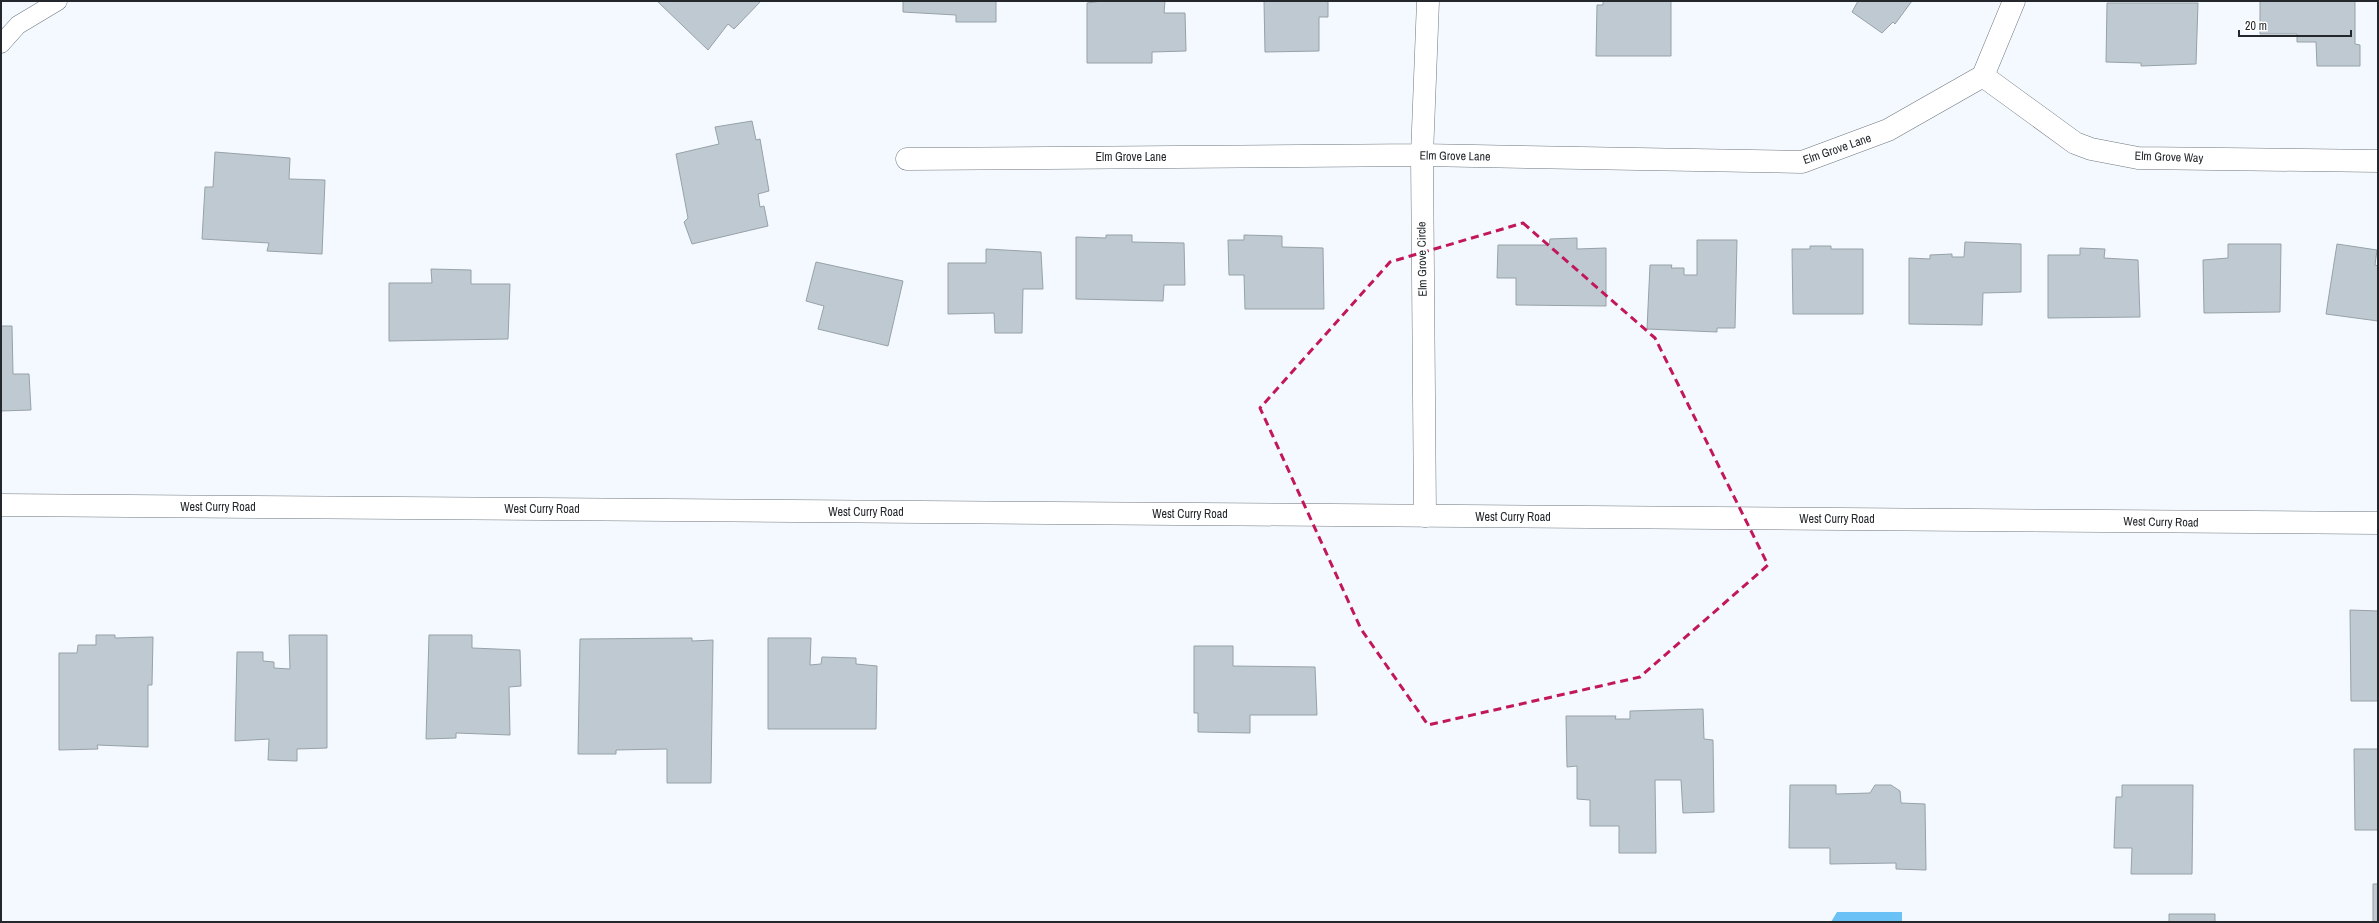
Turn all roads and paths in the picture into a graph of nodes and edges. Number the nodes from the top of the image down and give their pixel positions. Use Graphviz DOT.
graph roads {
  1 [pos="58,1"];
  2 [pos="1428,1"];
  3 [pos="2014,1"];
  4 [pos="1,44"];
  5 [pos="1983,76"];
  6 [pos="1422,155"];
  7 [pos="907,159"];
  8 [pos="2378,161"];
  9 [pos="1,505"];
  10 [pos="1425,516"];
  11 [pos="2378,523"];
  1 -- 4 [label="lane"];
  2 -- 6 [label="street, Elm Grove Circle"];
  3 -- 5 [label="street"];
  5 -- 6 [label="street, Elm Grove Lane"];
  5 -- 8 [label="street, Elm Grove Way"];
  6 -- 7 [label="street, Elm Grove Lane"];
  6 -- 10 [label="street, Elm Grove Circle"];
  9 -- 10 [label="street, West Curry Road"];
  10 -- 11 [label="street, West Curry Road"];
}
